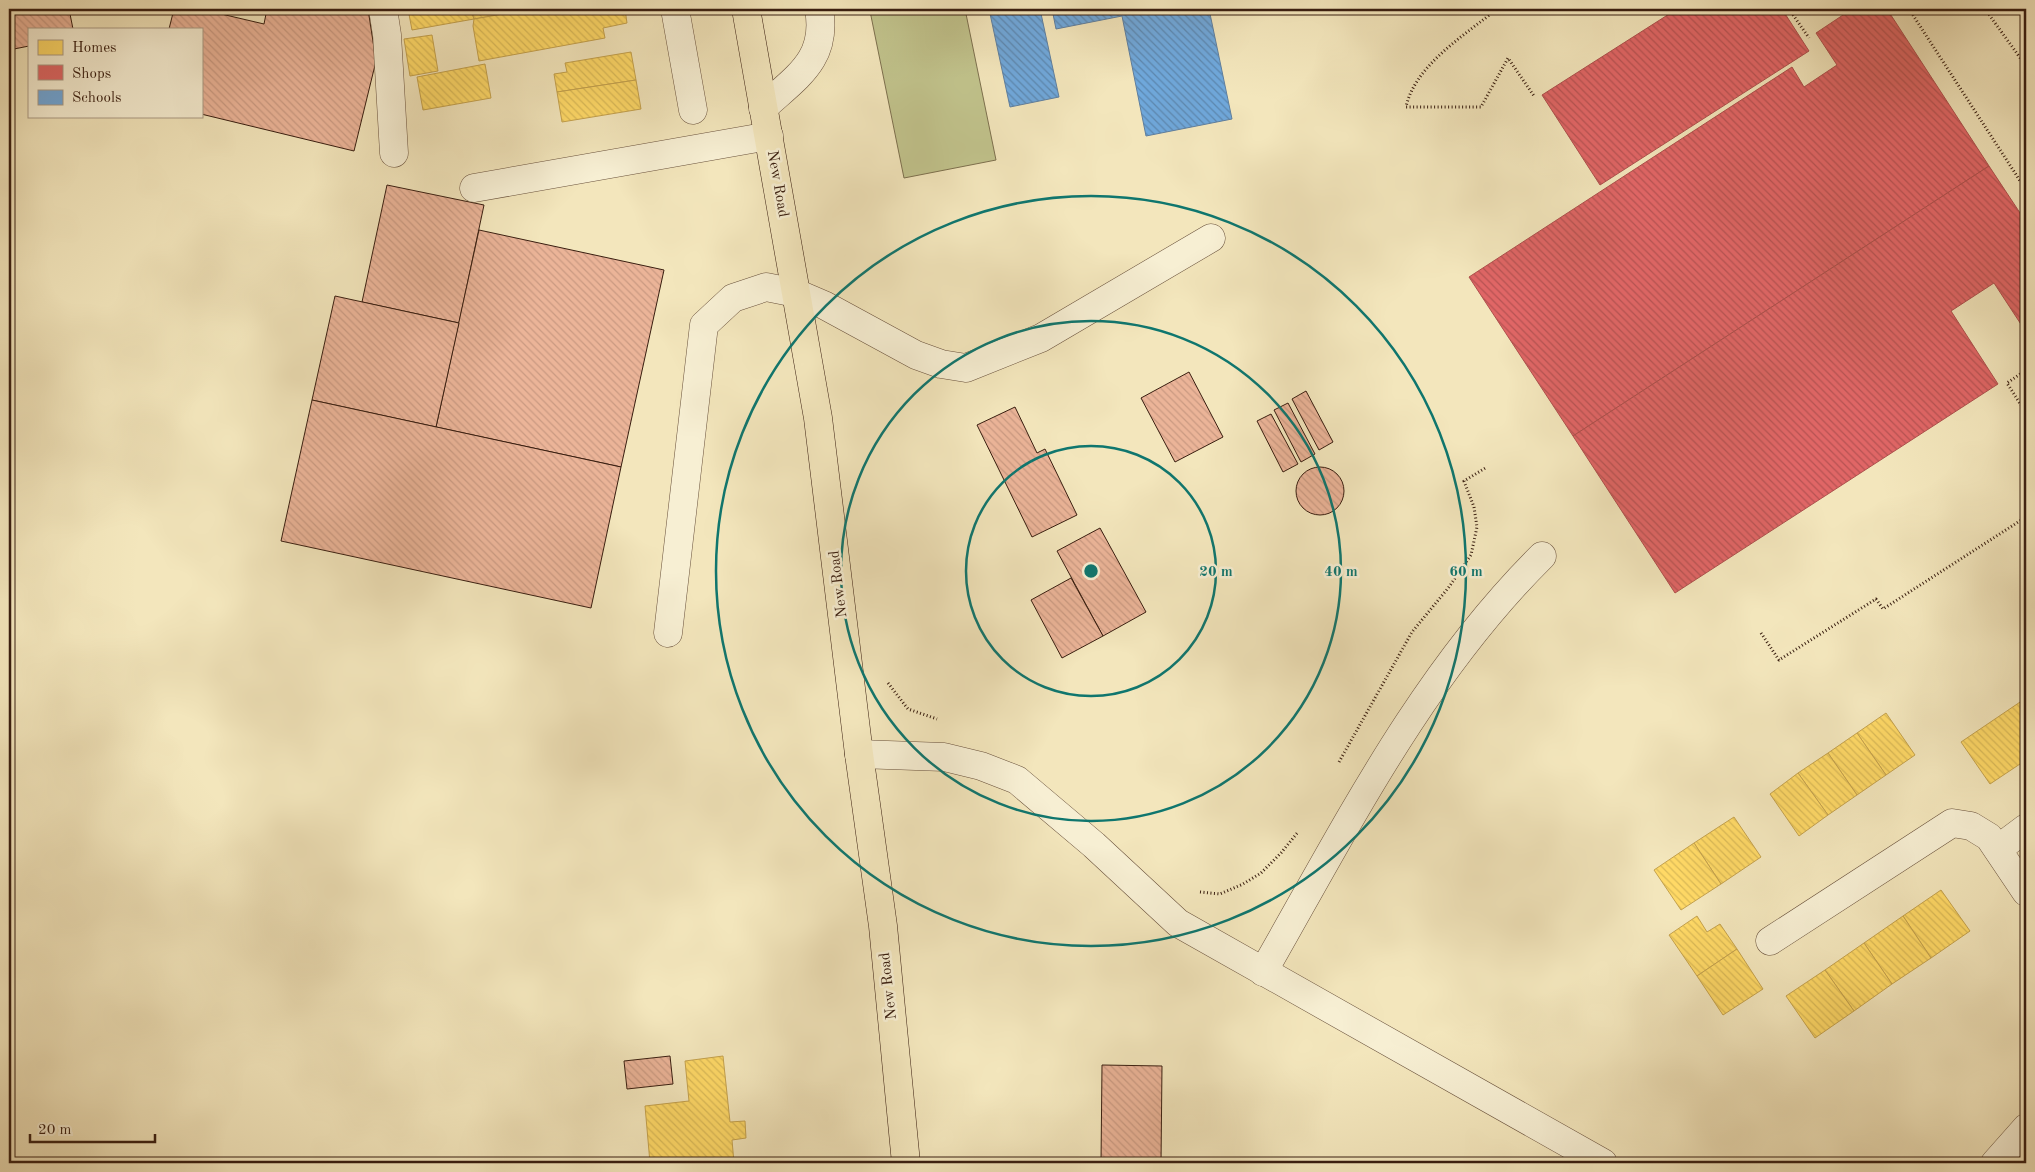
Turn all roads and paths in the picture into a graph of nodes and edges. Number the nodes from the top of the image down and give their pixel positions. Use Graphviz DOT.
graph roads {
  1 [pos="383,9"];
  2 [pos="675,9"];
  3 [pos="746,9"];
  4 [pos="819,9"];
  5 [pos="1497,9"];
  6 [pos="1790,9"];
  7 [pos="1909,9"];
  8 [pos="1985,9"];
  9 [pos="1809,38"];
  10 [pos="2026,66"];
  11 [pos="1534,96"];
  12 [pos="763,108"];
  13 [pos="693,110"];
  14 [pos="769,136"];
  15 [pos="394,153"];
  16 [pos="474,188"];
  17 [pos="2026,190"];
  18 [pos="1212,238"];
  19 [pos="796,293"];
  20 [pos="2026,370"];
  21 [pos="2026,414"];
  22 [pos="1487,467"];
  23 [pos="2026,517"];
  24 [pos="1542,556"];
  25 [pos="1761,632"];
  26 [pos="668,633"];
  27 [pos="883,676"];
  28 [pos="945,721"];
  29 [pos="859,754"];
  30 [pos="1337,765"];
  31 [pos="1303,824"];
  32 [pos="2026,828"];
  33 [pos="1998,849"];
  34 [pos="1196,892"];
  35 [pos="2026,892"];
  36 [pos="1770,940"];
  37 [pos="1264,972"];
  38 [pos="2026,1128"];
  39 [pos="906,1163"];
  40 [pos="1603,1163"];
  41 [pos="1995,1163"];
  1 -- 15 [label="street"];
  2 -- 13 [label="street"];
  3 -- 12 [label="main road, New Road"];
  4 -- 12 [label="street"];
  5 -- 11 [label="path"];
  6 -- 9 [label="path"];
  7 -- 17 [label="path"];
  8 -- 10 [label="path"];
  12 -- 14 [label="main road, New Road"];
  14 -- 16 [label="street"];
  14 -- 19 [label="main road, New Road"];
  18 -- 19 [label="street"];
  19 -- 26 [label="street"];
  19 -- 29 [label="main road, New Road"];
  20 -- 21 [label="path"];
  22 -- 30 [label="path"];
  23 -- 25 [label="path"];
  24 -- 37 [label="street"];
  27 -- 28 [label="path"];
  29 -- 37 [label="street"];
  29 -- 39 [label="main road, New Road"];
  31 -- 34 [label="path"];
  32 -- 33 [label="street"];
  33 -- 35 [label="street"];
  33 -- 36 [label="street"];
  37 -- 40 [label="street"];
  38 -- 41 [label="street"];
}
